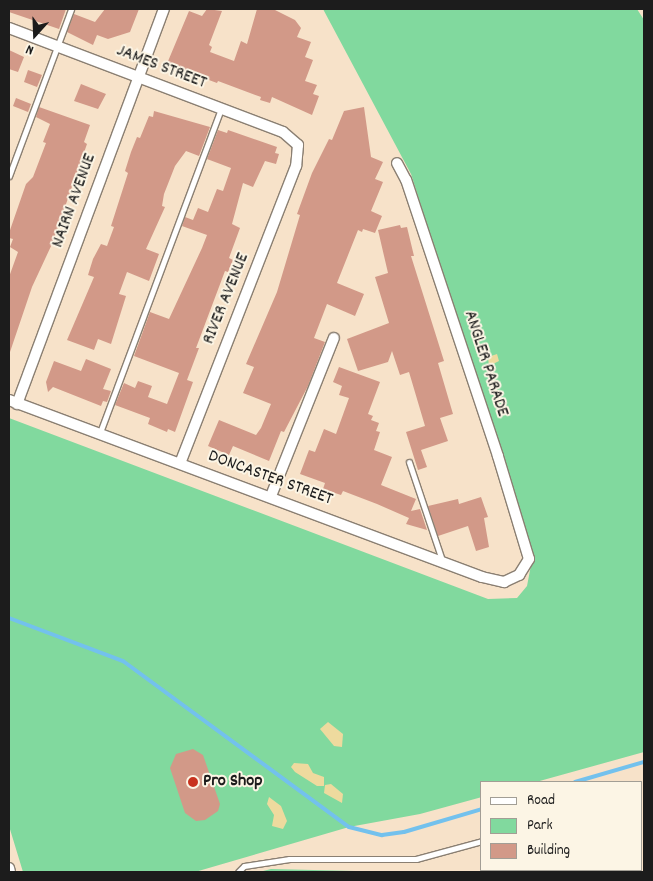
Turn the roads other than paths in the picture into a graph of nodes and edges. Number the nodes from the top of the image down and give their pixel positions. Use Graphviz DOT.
graph roads {
  1 [pos="72,9"];
  2 [pos="164,9"];
  3 [pos="9,28"];
  4 [pos="58,46"];
  5 [pos="138,78"];
  6 [pos="221,108"];
  7 [pos="298,145"];
  8 [pos="397,163"];
  9 [pos="9,176"];
  10 [pos="334,338"];
  11 [pos="13,402"];
  12 [pos="99,435"];
  13 [pos="409,462"];
  14 [pos="180,464"];
  15 [pos="271,496"];
  16 [pos="442,560"];
  17 [pos="519,575"];
  18 [pos="480,843"];
  19 [pos="9,868"];
  20 [pos="10,872"];
  21 [pos="238,872"];
  1 -- 4 [label="lane"];
  2 -- 5 [label="street, NAIRN AVENUE"];
  3 -- 4 [label="street, JAMES STREET"];
  4 -- 5 [label="street, JAMES STREET"];
  4 -- 9 [label="lane"];
  5 -- 6 [label="street, JAMES STREET"];
  5 -- 11 [label="street, NAIRN AVENUE"];
  6 -- 7 [label="street, JAMES STREET"];
  6 -- 12 [label="lane"];
  7 -- 14 [label="street, RIVER AVENUE"];
  8 -- 17 [label="street, ANGLER PARADE"];
  10 -- 15 [label="street"];
  11 -- 12 [label="street, DONCASTER STREET"];
  12 -- 14 [label="street, DONCASTER STREET"];
  13 -- 16 [label="lane"];
  14 -- 15 [label="street, DONCASTER STREET"];
  15 -- 16 [label="street, DONCASTER STREET"];
  16 -- 17 [label="street, DONCASTER STREET"];
  18 -- 21 [label="lane"];
  19 -- 20 [label="street"];
}
